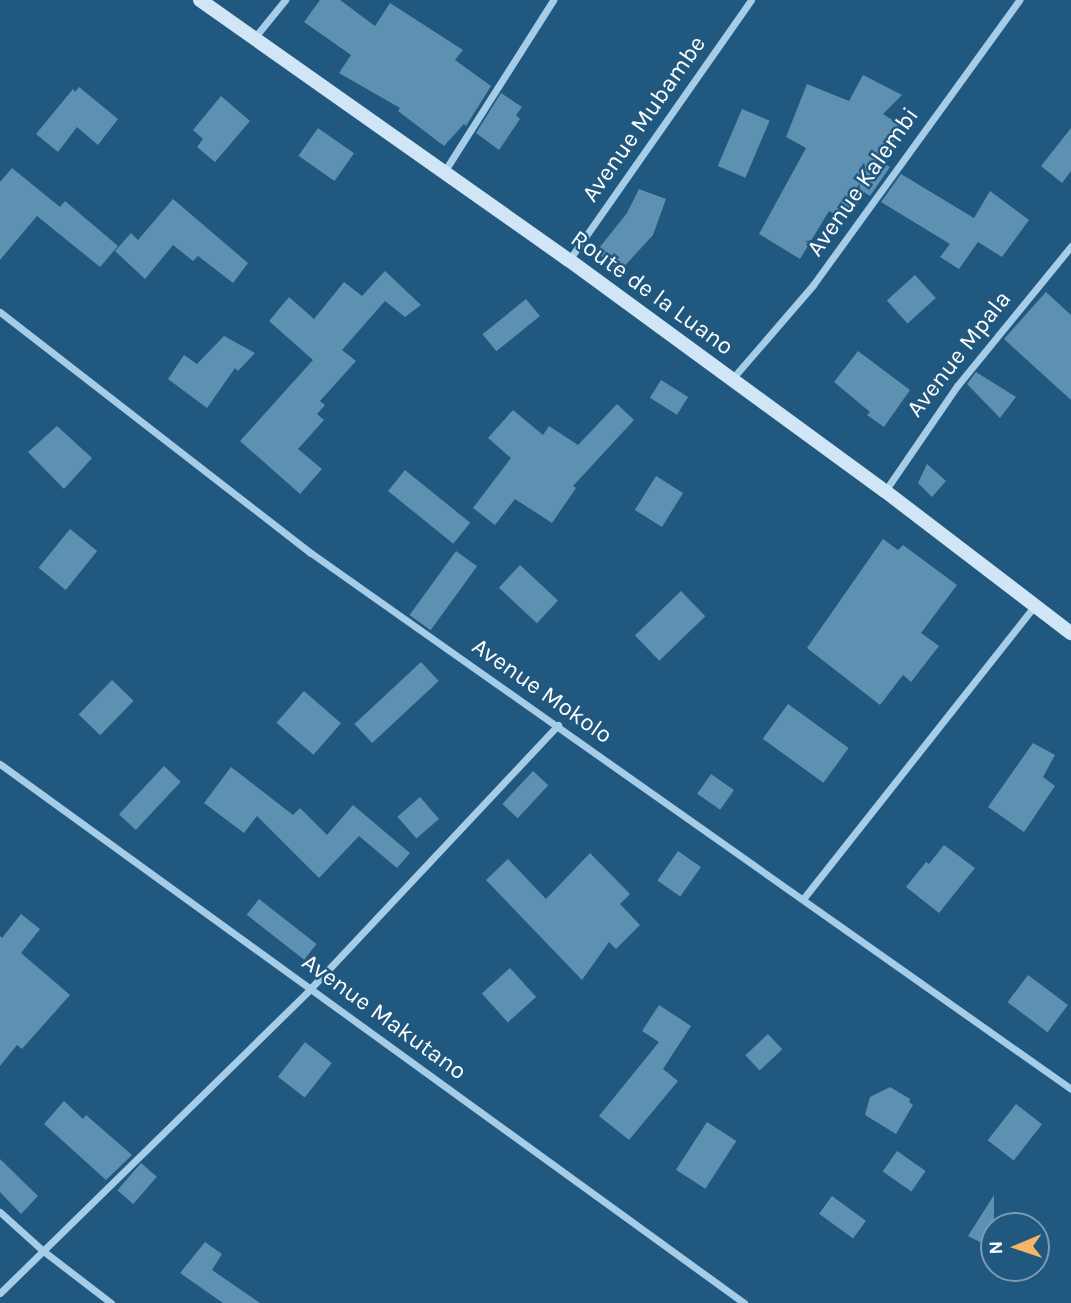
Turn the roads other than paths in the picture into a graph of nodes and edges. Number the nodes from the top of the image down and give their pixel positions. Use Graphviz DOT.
graph roads {
  1 [pos="200,0"];
  2 [pos="285,0"];
  3 [pos="553,0"];
  4 [pos="751,0"];
  5 [pos="1018,0"];
  6 [pos="255,37"];
  7 [pos="444,172"];
  8 [pos="1071,246"];
  9 [pos="569,260"];
  10 [pos="0,312"];
  11 [pos="732,380"];
  12 [pos="885,491"];
  13 [pos="1035,605"];
  14 [pos="1071,633"];
  15 [pos="558,724"];
  16 [pos="0,764"];
  17 [pos="803,899"];
  18 [pos="311,988"];
  19 [pos="1071,1089"];
  20 [pos="0,1212"];
  21 [pos="42,1250"];
  22 [pos="0,1293"];
  23 [pos="111,1303"];
  24 [pos="744,1303"];
  1 -- 6 [label="street, Route de la Luano"];
  2 -- 6 [label="street"];
  3 -- 7 [label="street"];
  4 -- 9 [label="street, Avenue Mubambe"];
  5 -- 11 [label="street, Avenue Kalembi"];
  6 -- 7 [label="street, Route de la Luano"];
  7 -- 9 [label="street, Route de la Luano"];
  8 -- 12 [label="street, Avenue Mpala"];
  9 -- 11 [label="street, Route de la Luano"];
  10 -- 15 [label="street, Avenue Mokolo"];
  11 -- 12 [label="street, Route de la Luano"];
  12 -- 13 [label="street, Route de la Luano"];
  13 -- 14 [label="street, Route de la Luano"];
  13 -- 17 [label="street"];
  15 -- 17 [label="street, Avenue Mokolo"];
  15 -- 18 [label="street"];
  16 -- 18 [label="street, Avenue Makutano"];
  17 -- 19 [label="street, Avenue Mokolo"];
  18 -- 21 [label="street"];
  18 -- 24 [label="street, Avenue Makutano"];
  20 -- 21 [label="street"];
  21 -- 22 [label="street"];
  21 -- 23 [label="street"];
}
